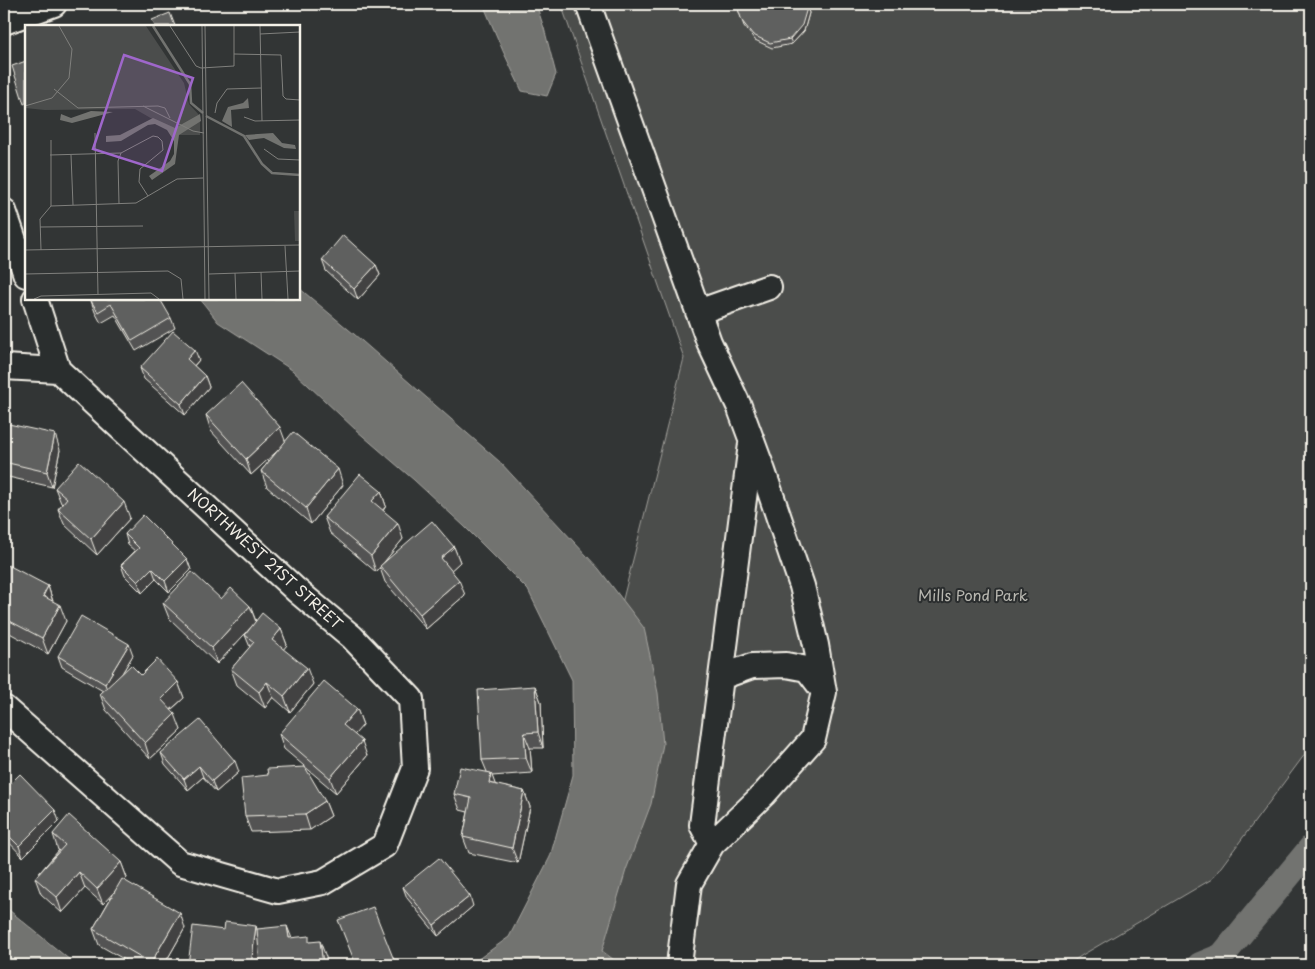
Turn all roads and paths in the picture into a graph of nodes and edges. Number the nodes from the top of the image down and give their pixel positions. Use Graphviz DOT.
graph roads {
  1 [pos="54,4"];
  2 [pos="588,4"];
  3 [pos="4,22"];
  4 [pos="4,211"];
  5 [pos="25,272"];
  6 [pos="769,287"];
  7 [pos="34,300"];
  8 [pos="698,312"];
  9 [pos="4,367"];
  10 [pos="58,370"];
  11 [pos="752,440"];
  12 [pos="721,677"];
  13 [pos="824,692"];
  14 [pos="4,708"];
  15 [pos="712,844"];
  16 [pos="679,965"];
  1 -- 3 [label="street"];
  2 -- 8 [label="street"];
  4 -- 5 [label="street"];
  6 -- 8 [label="street"];
  7 -- 10 [label="street, NORTHWEST 21ST STREET"];
  8 -- 11 [label="street"];
  9 -- 10 [label="street"];
  10 -- 14 [label="street, NORTHWEST 21ST STREET"];
  11 -- 12 [label="street"];
  11 -- 13 [label="street"];
  12 -- 13 [label="street"];
  12 -- 15 [label="street"];
  13 -- 15 [label="street"];
  15 -- 16 [label="street"];
}
